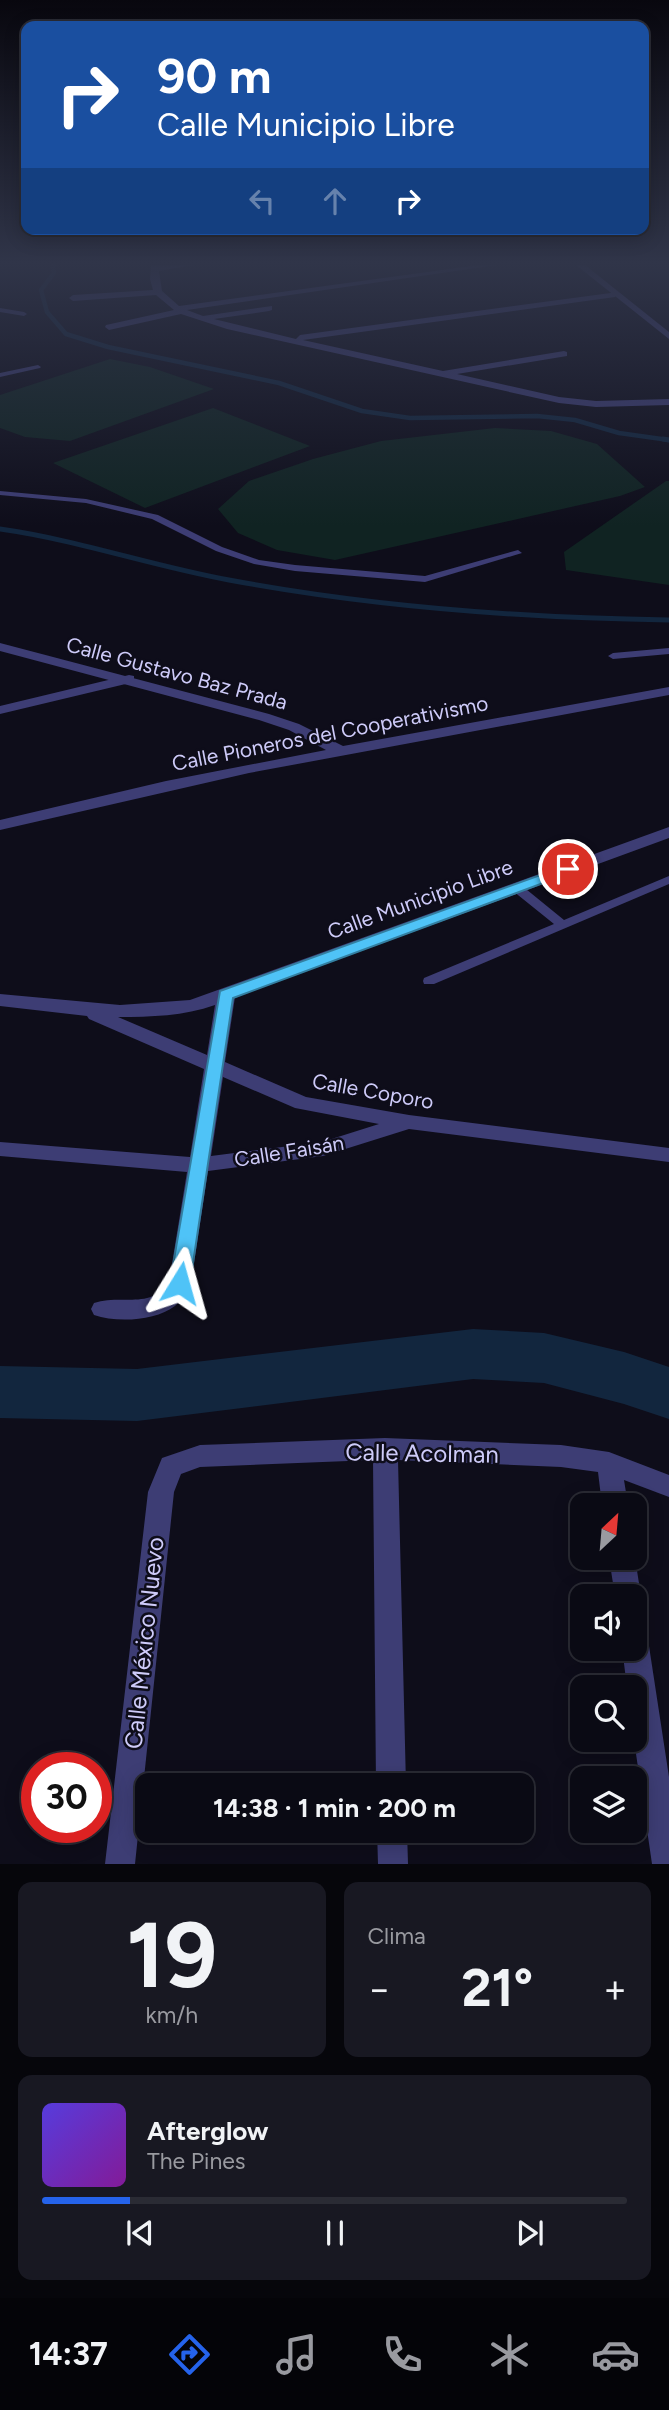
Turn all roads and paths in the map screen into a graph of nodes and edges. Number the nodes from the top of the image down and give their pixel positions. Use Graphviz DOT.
graph roads {
  1 [pos="342,352"];
  2 [pos="564,354"];
  3 [pos="38,368"];
  4 [pos="437,374"];
  5 [pos="0,375"];
  6 [pos="669,402"];
  7 [pos="0,493"];
  8 [pos="518,553"];
  9 [pos="0,647"];
  10 [pos="669,651"];
  11 [pos="612,656"];
  12 [pos="129,679"];
  13 [pos="669,691"];
  14 [pos="0,710"];
  15 [pos="338,750"];
  16 [pos="0,825"];
  17 [pos="669,832"];
  18 [pos="669,880"];
  19 [pos="517,888"];
  20 [pos="561,924"];
  21 [pos="429,981"];
  22 [pos="226,995"];
  23 [pos="0,1000"];
  24 [pos="85,1010"];
  25 [pos="213,1065"];
  26 [pos="409,1122"];
  27 [pos="0,1149"];
  28 [pos="669,1156"];
  29 [pos="197,1165"];
  30 [pos="103,1309"];
  31 [pos="385,1449"];
  32 [pos="609,1463"];
  33 [pos="171,1466"];
  34 [pos="669,1486"];
  35 [pos="613,1493"];
  36 [pos="637,1661"];
  37 [pos="391,1773"];
  38 [pos="392,1843"];
  39 [pos="120,1864"];
  40 [pos="393,1864"];
  41 [pos="667,1864"];
  1 -- 4 [label="street"];
  2 -- 4 [label="street"];
  3 -- 5 [label="lane"];
  4 -- 6 [label="street"];
  7 -- 8 [label="lane"];
  9 -- 12 [label="street, Calle Gustavo Baz Prada"];
  10 -- 11 [label="lane"];
  12 -- 14 [label="street"];
  12 -- 15 [label="street, Calle Gustavo Baz Prada"];
  13 -- 15 [label="street, Calle Pioneros del Cooperativismo"];
  15 -- 16 [label="street, Calle Pioneros del Cooperativismo"];
  17 -- 19 [label="street, Calle Municipio Libre"];
  18 -- 20 [label="lane"];
  19 -- 20 [label="lane"];
  19 -- 22 [label="street, Calle Municipio Libre"];
  20 -- 21 [label="lane"];
  22 -- 24 [label="street, Calle Coporo"];
  22 -- 25 [label="street"];
  23 -- 24 [label="street, Calle Coporo"];
  24 -- 25 [label="street, Calle Coporo"];
  25 -- 26 [label="street, Calle Coporo"];
  25 -- 29 [label="street"];
  26 -- 28 [label="street, Calle Coporo"];
  26 -- 29 [label="street, Calle Faisán"];
  27 -- 29 [label="street, Calle Faisán"];
  29 -- 30 [label="street"];
  31 -- 32 [label="street, Calle Acolman"];
  31 -- 33 [label="street, Calle Acolman"];
  31 -- 37 [label="street"];
  32 -- 34 [label="street, Calle Acolman"];
  32 -- 35 [label="street"];
  33 -- 39 [label="street, Calle México Nuevo"];
  36 -- 41 [label="street"];
  38 -- 40 [label="street"];
}
